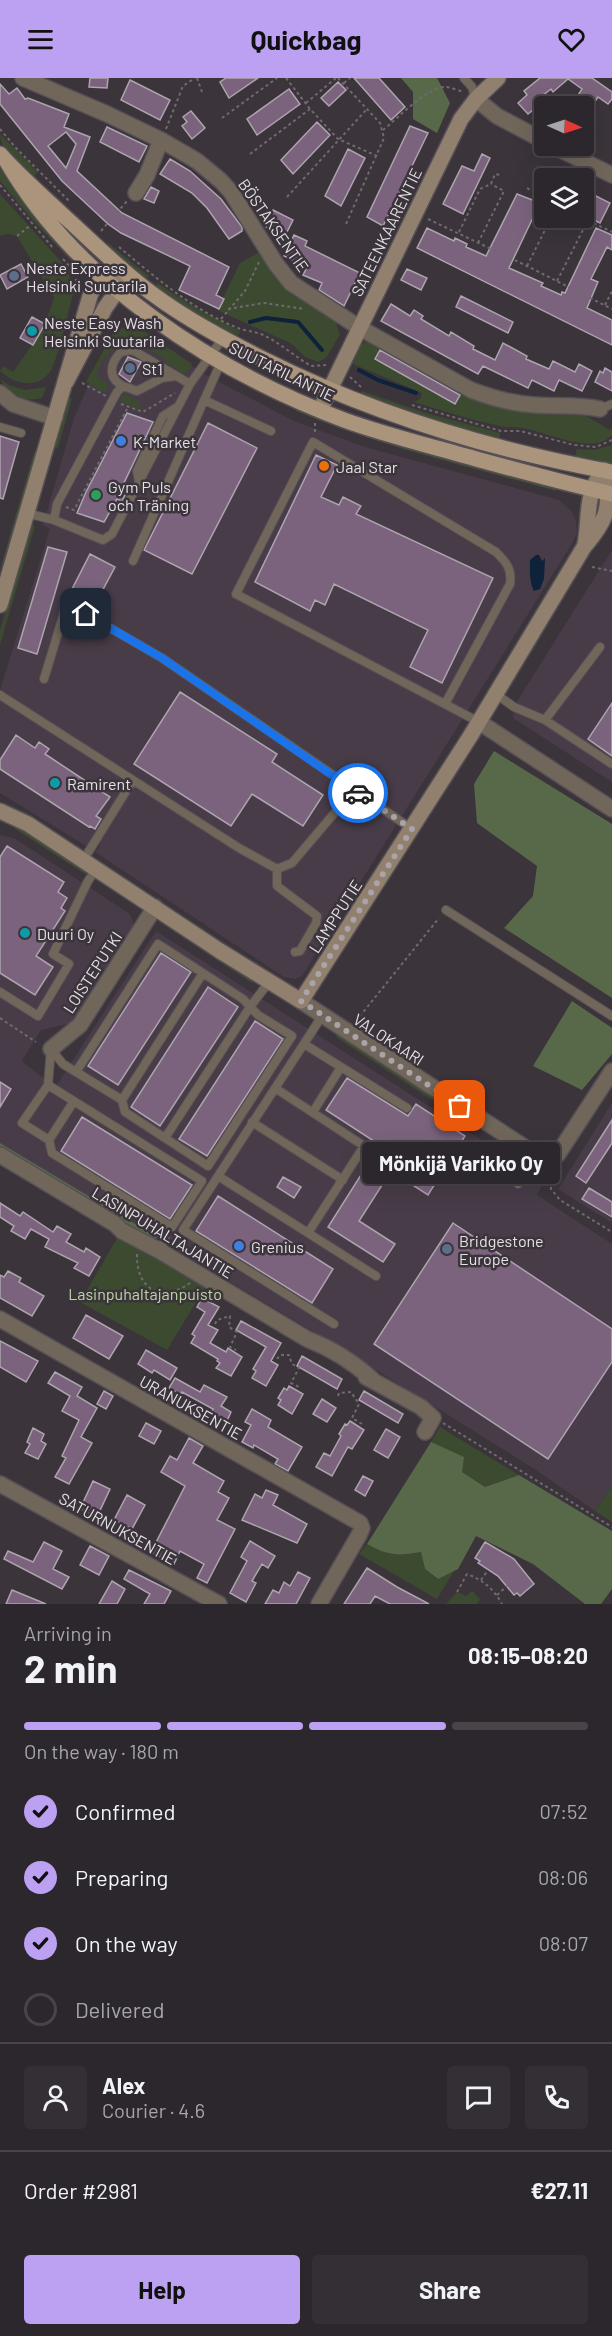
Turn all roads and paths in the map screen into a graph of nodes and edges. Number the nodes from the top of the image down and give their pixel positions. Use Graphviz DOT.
graph roads {
  1 [pos="23,78"];
  2 [pos="196,78"];
  3 [pos="277,78"];
  4 [pos="286,78"];
  5 [pos="337,78"];
  6 [pos="350,78"];
  7 [pos="464,78"];
  8 [pos="498,78"];
  9 [pos="344,83"];
  10 [pos="202,92"];
  11 [pos="471,96"];
  12 [pos="306,103"];
  13 [pos="310,109"];
  14 [pos="367,110"];
  15 [pos="222,118"];
  16 [pos="0,129"];
  17 [pos="383,130"];
  18 [pos="534,136"];
  19 [pos="339,139"];
  20 [pos="161,140"];
  21 [pos="250,154"];
  22 [pos="377,156"];
  23 [pos="573,156"];
  24 [pos="4,158"];
  25 [pos="501,175"];
  26 [pos="612,175"];
  27 [pos="491,184"];
  28 [pos="0,185"];
  29 [pos="526,188"];
  30 [pos="534,192"];
  31 [pos="136,193"];
  32 [pos="287,196"];
  33 [pos="71,204"];
  34 [pos="415,213"];
  35 [pos="594,223"];
  36 [pos="31,224"];
  37 [pos="346,224"];
  38 [pos="546,228"];
  39 [pos="584,228"];
  40 [pos="612,232"];
  41 [pos="459,233"];
  42 [pos="17,236"];
  43 [pos="107,237"];
  44 [pos="478,243"];
  45 [pos="115,244"];
  46 [pos="268,251"];
  47 [pos="527,266"];
  48 [pos="121,268"];
  49 [pos="100,273"];
  50 [pos="557,281"];
  51 [pos="79,288"];
  52 [pos="118,288"];
  53 [pos="612,291"];
  54 [pos="605,305"];
  55 [pos="228,309"];
  56 [pos="612,309"];
  57 [pos="309,310"];
  58 [pos="221,319"];
  59 [pos="360,328"];
  60 [pos="222,338"];
  61 [pos="216,359"];
  62 [pos="324,364"];
  63 [pos="176,376"];
  64 [pos="348,376"];
  65 [pos="66,382"];
  66 [pos="190,384"];
  67 [pos="123,386"];
  68 [pos="363,388"];
  69 [pos="329,390"];
  70 [pos="1,396"];
  71 [pos="204,400"];
  72 [pos="409,404"];
  73 [pos="606,406"];
  74 [pos="177,407"];
  75 [pos="128,408"];
  76 [pos="320,410"];
  77 [pos="55,418"];
  78 [pos="0,427"];
  79 [pos="271,431"];
  80 [pos="21,433"];
  81 [pos="612,440"];
  82 [pos="153,442"];
  83 [pos="153,454"];
  84 [pos="608,471"];
  85 [pos="138,481"];
  86 [pos="592,489"];
  87 [pos="610,494"];
  88 [pos="57,504"];
  89 [pos="26,513"];
  90 [pos="54,520"];
  91 [pos="584,547"];
  92 [pos="133,561"];
  93 [pos="592,567"];
  94 [pos="612,571"];
  95 [pos="3,584"];
  96 [pos="0,605"];
  97 [pos="600,646"];
  98 [pos="44,679"];
  99 [pos="496,694"];
  100 [pos="0,695"];
  101 [pos="445,704"];
  102 [pos="545,720"];
  103 [pos="479,722"];
  104 [pos="612,764"];
  105 [pos="133,780"];
  106 [pos="354,790"];
  107 [pos="612,809"];
  108 [pos="0,811"];
  109 [pos="412,829"];
  110 [pos="84,859"];
  111 [pos="97,868"];
  112 [pos="277,869"];
  113 [pos="155,907"];
  114 [pos="446,910"];
  115 [pos="295,952"];
  116 [pos="203,973"];
  117 [pos="269,982"];
  118 [pos="0,992"];
  119 [pos="301,1001"];
  120 [pos="250,1007"];
  121 [pos="322,1016"];
  122 [pos="612,1016"];
  123 [pos="0,1018"];
  124 [pos="347,1033"];
  125 [pos="36,1042"];
  126 [pos="304,1044"];
  127 [pos="51,1049"];
  128 [pos="341,1067"];
  129 [pos="612,1071"];
  130 [pos="76,1072"];
  131 [pos="48,1085"];
  132 [pos="275,1088"];
  133 [pos="122,1100"];
  134 [pos="74,1101"];
  135 [pos="407,1108"];
  136 [pos="313,1112"];
  137 [pos="252,1122"];
  138 [pos="165,1138"];
  139 [pos="49,1140"];
  140 [pos="0,1155"];
  141 [pos="536,1155"];
  142 [pos="218,1176"];
  143 [pos="342,1180"];
  144 [pos="551,1181"];
  145 [pos="518,1184"];
  146 [pos="612,1232"];
  147 [pos="308,1233"];
  148 [pos="143,1241"];
  149 [pos="198,1274"];
  150 [pos="376,1276"];
  151 [pos="0,1319"];
  152 [pos="215,1324"];
  153 [pos="334,1324"];
  154 [pos="236,1350"];
  155 [pos="277,1359"];
  156 [pos="301,1388"];
  157 [pos="338,1396"];
  158 [pos="433,1418"];
  159 [pos="362,1424"];
  160 [pos="425,1432"];
  161 [pos="0,1484"];
  162 [pos="612,1527"];
  163 [pos="488,1569"];
  164 [pos="481,1580"];
  165 [pos="507,1586"];
  166 [pos="457,1592"];
  167 [pos="497,1594"];
  168 [pos="219,1604"];
  169 [pos="320,1604"];
  170 [pos="502,1604"];
  1 -- 20 [label="street, BÖSTAKSENTIE"];
  2 -- 10 [label="path"];
  2 -- 20 [label="path"];
  3 -- 15 [label="path"];
  4 -- 12 [label="path"];
  5 -- 9 [label="path"];
  5 -- 12 [label="path"];
  6 -- 9 [label="path"];
  7 -- 11 [label="lane"];
  8 -- 11 [label="street, SATEENKAARENTIE"];
  9 -- 14 [label="path"];
  11 -- 17 [label="path"];
  11 -- 18 [label="street"];
  11 -- 34 [label="street, SATEENKAARENTIE"];
  12 -- 13 [label="path"];
  13 -- 19 [label="path"];
  13 -- 21 [label="path"];
  14 -- 17 [label="path"];
  14 -- 19 [label="path"];
  16 -- 33 [label="path"];
  17 -- 22 [label="path"];
  19 -- 22 [label="path"];
  19 -- 32 [label="path"];
  20 -- 31 [label="street"];
  20 -- 46 [label="street, BÖSTAKSENTIE"];
  22 -- 37 [label="path"];
  23 -- 26 [label="street"];
  24 -- 48 [label="main road, SUUTARILANTIE"];
  24 -- 49 [label="main road, SUUTARILANTIE"];
  25 -- 27 [label="path"];
  27 -- 41 [label="path"];
  27 -- 44 [label="path"];
  28 -- 36 [label="path"];
  29 -- 30 [label="path"];
  31 -- 43 [label="path"];
  34 -- 41 [label="path"];
  34 -- 59 [label="street, SATEENKAARENTIE"];
  35 -- 40 [label="path"];
  36 -- 42 [label="path"];
  36 -- 51 [label="path"];
  38 -- 47 [label="path"];
  39 -- 50 [label="path"];
  41 -- 44 [label="path"];
  44 -- 47 [label="path"];
  45 -- 58 [label="path"];
  46 -- 55 [label="path"];
  46 -- 59 [label="street, BÖSTAKSENTIE"];
  47 -- 50 [label="path"];
  48 -- 49 [label="street"];
  48 -- 52 [label="street"];
  48 -- 60 [label="main road, SUUTARILANTIE"];
  49 -- 52 [label="main road, SUUTARILANTIE"];
  49 -- 65 [label="street"];
  50 -- 54 [label="path"];
  52 -- 61 [label="main road, SUUTARILANTIE"];
  52 -- 65 [label="street"];
  53 -- 54 [label="path"];
  54 -- 56 [label="path"];
  55 -- 57 [label="path"];
  55 -- 58 [label="path"];
  58 -- 62 [label="path"];
  59 -- 69 [label="street, SATEENKAARENTIE"];
  59 -- 73 [label="street, BÖSTAKSENTIE"];
  60 -- 61 [label="lane"];
  60 -- 69 [label="main road, SUUTARILANTIE"];
  61 -- 66 [label="lane"];
  61 -- 71 [label="lane"];
  61 -- 76 [label="main road, SUUTARILANTIE"];
  63 -- 66 [label="lane"];
  63 -- 67 [label="lane"];
  63 -- 67 [label="lane"];
  64 -- 68 [label="path"];
  65 -- 77 [label="street"];
  66 -- 74 [label="lane"];
  67 -- 88 [label="lane"];
  69 -- 76 [label="street, SATEENKAARENTIE"];
  69 -- 84 [label="main road, SUUTARILANTIE"];
  70 -- 77 [label="street"];
  71 -- 79 [label="lane"];
  71 -- 92 [label="lane"];
  72 -- 81 [label="path"];
  74 -- 82 [label="lane"];
  74 -- 83 [label="lane"];
  75 -- 88 [label="path"];
  76 -- 86 [label="main road, SUUTARILANTIE"];
  77 -- 89 [label="street"];
  78 -- 80 [label="lane"];
  82 -- 83 [label="lane"];
  82 -- 85 [label="lane"];
  83 -- 85 [label="lane"];
  84 -- 86 [label="street, LAMPPUTIE"];
  84 -- 87 [label="street, LAMPPUTIE"];
  85 -- 90 [label="lane"];
  86 -- 87 [label="main road, SUUTARILANTIE"];
  86 -- 91 [label="street, LAMPPUTIE"];
  87 -- 91 [label="street, LAMPPUTIE"];
  88 -- 90 [label="lane"];
  89 -- 90 [label="lane"];
  89 -- 95 [label="street"];
  91 -- 99 [label="street, LAMPPUTIE"];
  93 -- 94 [label="path"];
  95 -- 96 [label="street"];
  97 -- 102 [label="lane"];
  98 -- 106 [label="lane"];
  99 -- 102 [label="lane"];
  99 -- 103 [label="street, LAMPPUTIE"];
  100 -- 105 [label="lane"];
  101 -- 101 [label="lane"];
  101 -- 103 [label="lane"];
  102 -- 104 [label="lane"];
  103 -- 107 [label="street"];
  103 -- 109 [label="street, LAMPPUTIE"];
  105 -- 110 [label="lane"];
  105 -- 112 [label="lane"];
  106 -- 109 [label="lane"];
  106 -- 112 [label="lane"];
  108 -- 110 [label="street"];
  109 -- 119 [label="street, LAMPPUTIE"];
  110 -- 111 [label="street"];
  111 -- 113 [label="street"];
  111 -- 118 [label="lane"];
  112 -- 115 [label="lane"];
  113 -- 117 [label="street"];
  113 -- 127 [label="street, LOISTEPUTKI"];
  114 -- 122 [label="lane"];
  114 -- 124 [label="path"];
  116 -- 120 [label="lane"];
  116 -- 130 [label="lane"];
  116 -- 133 [label="lane"];
  117 -- 119 [label="street"];
  117 -- 120 [label="lane"];
  119 -- 121 [label="street, VALOKAARI"];
  120 -- 138 [label="lane"];
  120 -- 138 [label="lane"];
  121 -- 124 [label="street, VALOKAARI"];
  121 -- 126 [label="lane"];
  123 -- 125 [label="path"];
  124 -- 141 [label="street, VALOKAARI"];
  126 -- 128 [label="lane"];
  126 -- 132 [label="lane"];
  127 -- 130 [label="lane"];
  127 -- 131 [label="lane"];
  128 -- 135 [label="lane"];
  128 -- 136 [label="lane"];
  129 -- 141 [label="street"];
  130 -- 133 [label="lane"];
  131 -- 134 [label="lane"];
  131 -- 139 [label="lane"];
  132 -- 136 [label="lane"];
  132 -- 137 [label="lane"];
  133 -- 138 [label="lane"];
  134 -- 139 [label="lane"];
  134 -- 139 [label="lane"];
  136 -- 143 [label="lane"];
  137 -- 142 [label="lane"];
  137 -- 143 [label="lane"];
  140 -- 148 [label="street, LASINPUHALTAJANTIE"];
  141 -- 145 [label="lane"];
  142 -- 147 [label="lane"];
  142 -- 153 [label="lane"];
  143 -- 147 [label="lane"];
  144 -- 146 [label="path"];
  147 -- 150 [label="lane"];
  148 -- 149 [label="street, LASINPUHALTAJANTIE"];
  148 -- 149 [label="path"];
  149 -- 158 [label="street, LASINPUHALTAJANTIE"];
  151 -- 169 [label="street, URANUKSENTIE"];
  152 -- 154 [label="path"];
  155 -- 156 [label="path"];
  157 -- 159 [label="path"];
  158 -- 160 [label="street"];
  158 -- 162 [label="path"];
  161 -- 168 [label="street, SATURNUKSENTIE"];
  163 -- 164 [label="path"];
  164 -- 166 [label="path"];
  164 -- 167 [label="path"];
  165 -- 167 [label="path"];
  167 -- 170 [label="path"];
}
